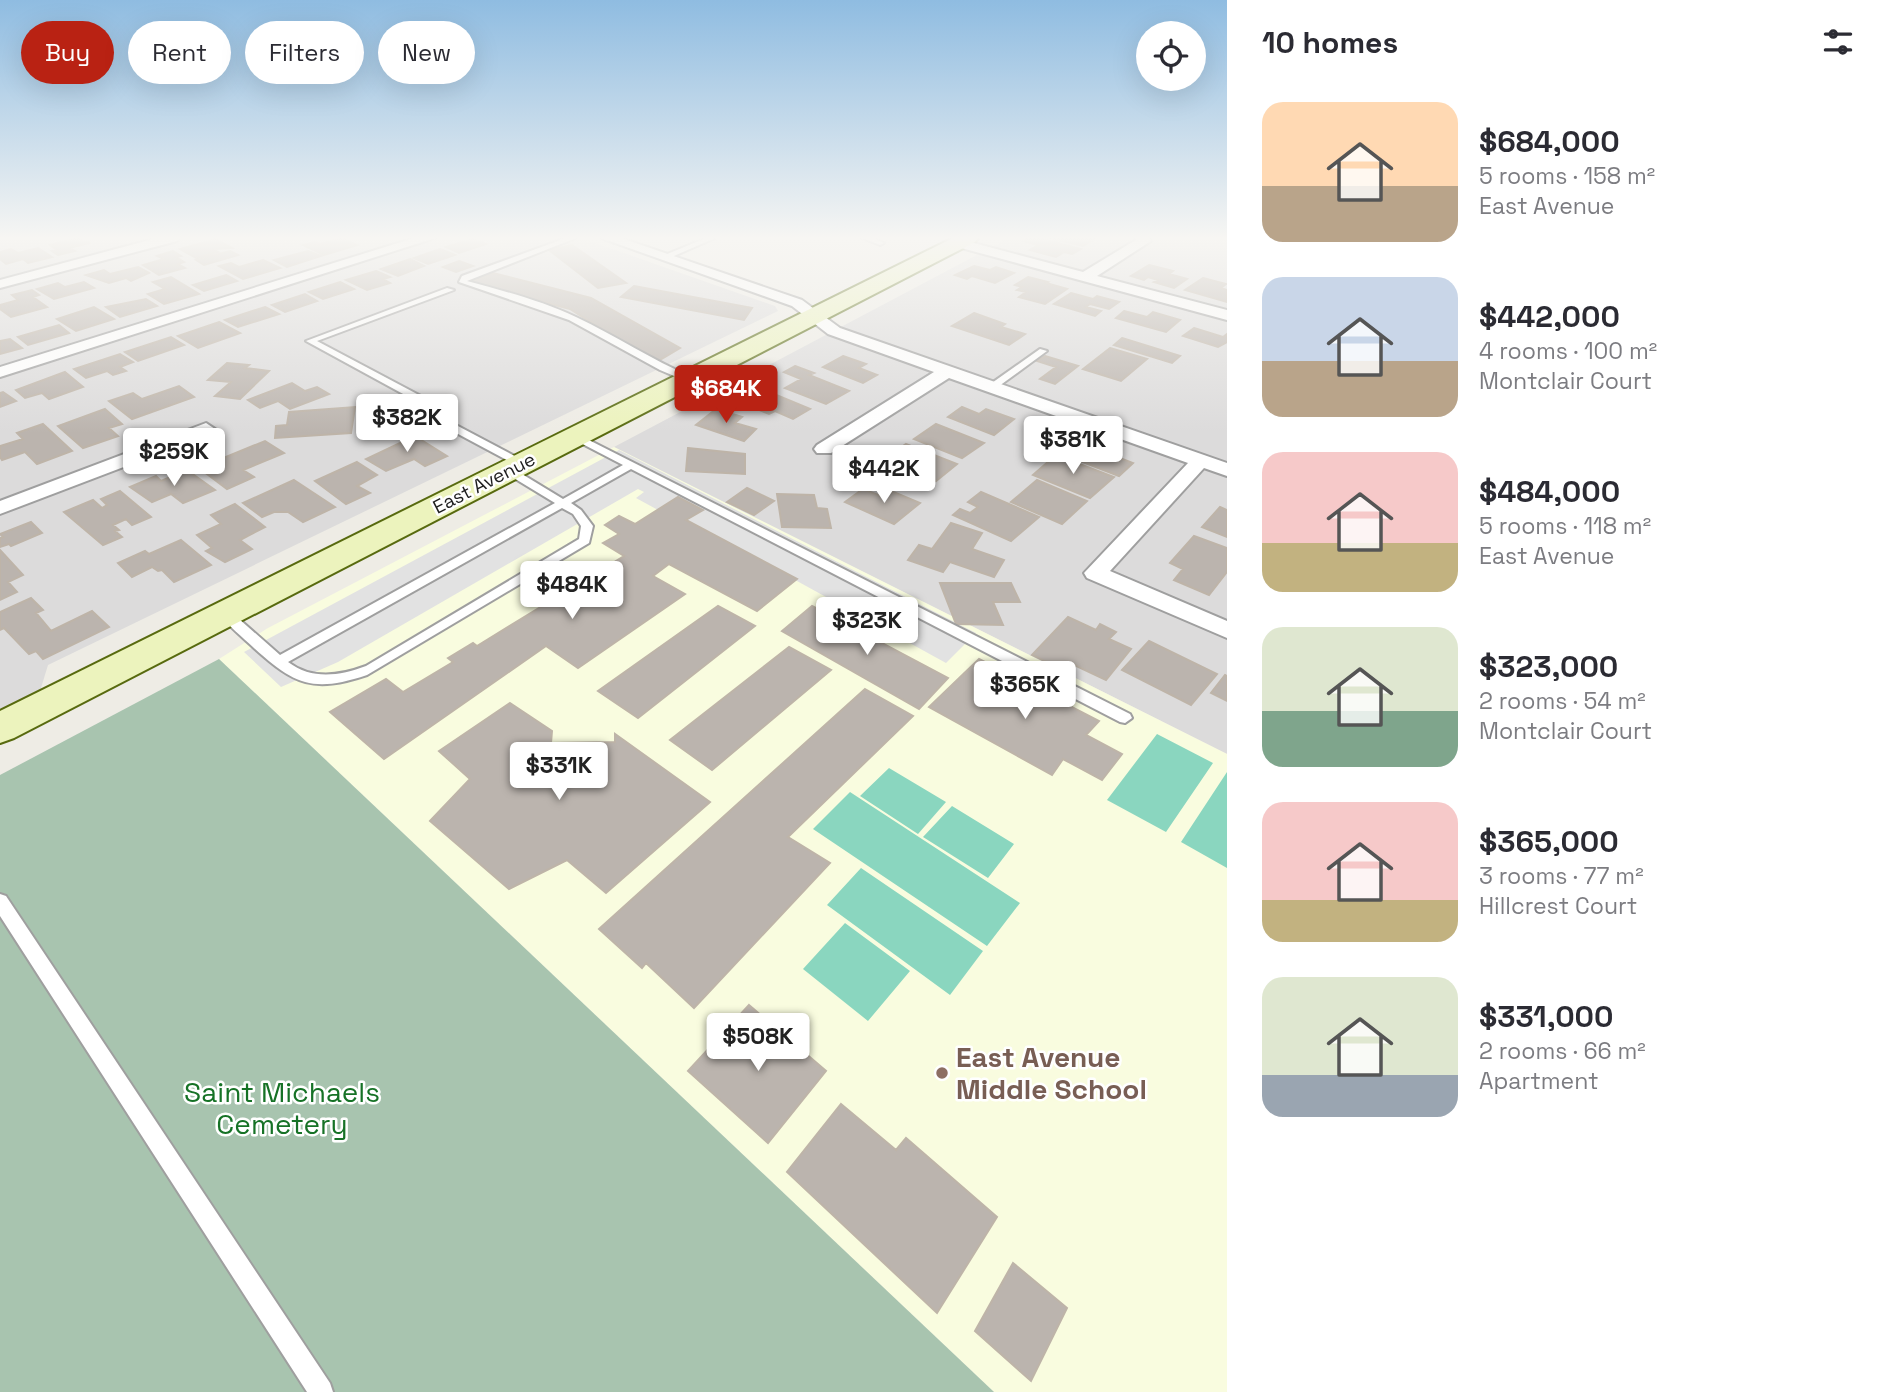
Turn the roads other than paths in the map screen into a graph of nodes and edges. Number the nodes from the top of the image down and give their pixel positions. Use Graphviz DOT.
graph roads {
  1 [pos="221,303"];
  2 [pos="414,303"];
  3 [pos="531,303"];
  4 [pos="797,303"];
  5 [pos="837,303"];
  6 [pos="1182,303"];
  7 [pos="815,314"];
  8 [pos="1227,315"];
  9 [pos="1043,351"];
  10 [pos="948,371"];
  11 [pos="0,372"];
  12 [pos="689,379"];
  13 [pos="992,387"];
  14 [pos="206,429"];
  15 [pos="575,436"];
  16 [pos="824,449"];
  17 [pos="1200,461"];
  18 [pos="631,465"];
  19 [pos="515,467"];
  20 [pos="1227,470"];
  21 [pos="564,503"];
  22 [pos="0,508"];
  23 [pos="225,614"];
  24 [pos="1227,631"];
  25 [pos="280,661"];
  26 [pos="1125,718"];
  27 [pos="0,728"];
  28 [pos="0,901"];
  29 [pos="321,1392"];
  1 -- 11 [label="street"];
  2 -- 19 [label="lane"];
  3 -- 12 [label="lane"];
  4 -- 7 [label="street"];
  5 -- 7 [label="main road, East Avenue"];
  6 -- 8 [label="street"];
  7 -- 10 [label="street"];
  7 -- 12 [label="main road, East Avenue"];
  9 -- 13 [label="lane"];
  10 -- 13 [label="street"];
  10 -- 16 [label="street"];
  12 -- 15 [label="main road, East Avenue"];
  13 -- 17 [label="street"];
  14 -- 22 [label="street"];
  15 -- 18 [label="lane"];
  15 -- 19 [label="main road, East Avenue"];
  17 -- 20 [label="street"];
  17 -- 24 [label="street"];
  18 -- 21 [label="lane"];
  18 -- 26 [label="lane"];
  19 -- 21 [label="lane"];
  19 -- 23 [label="main road, East Avenue"];
  21 -- 25 [label="lane"];
  21 -- 25 [label="lane"];
  23 -- 25 [label="lane"];
  23 -- 27 [label="main road, East Avenue"];
  28 -- 29 [label="lane"];
}
